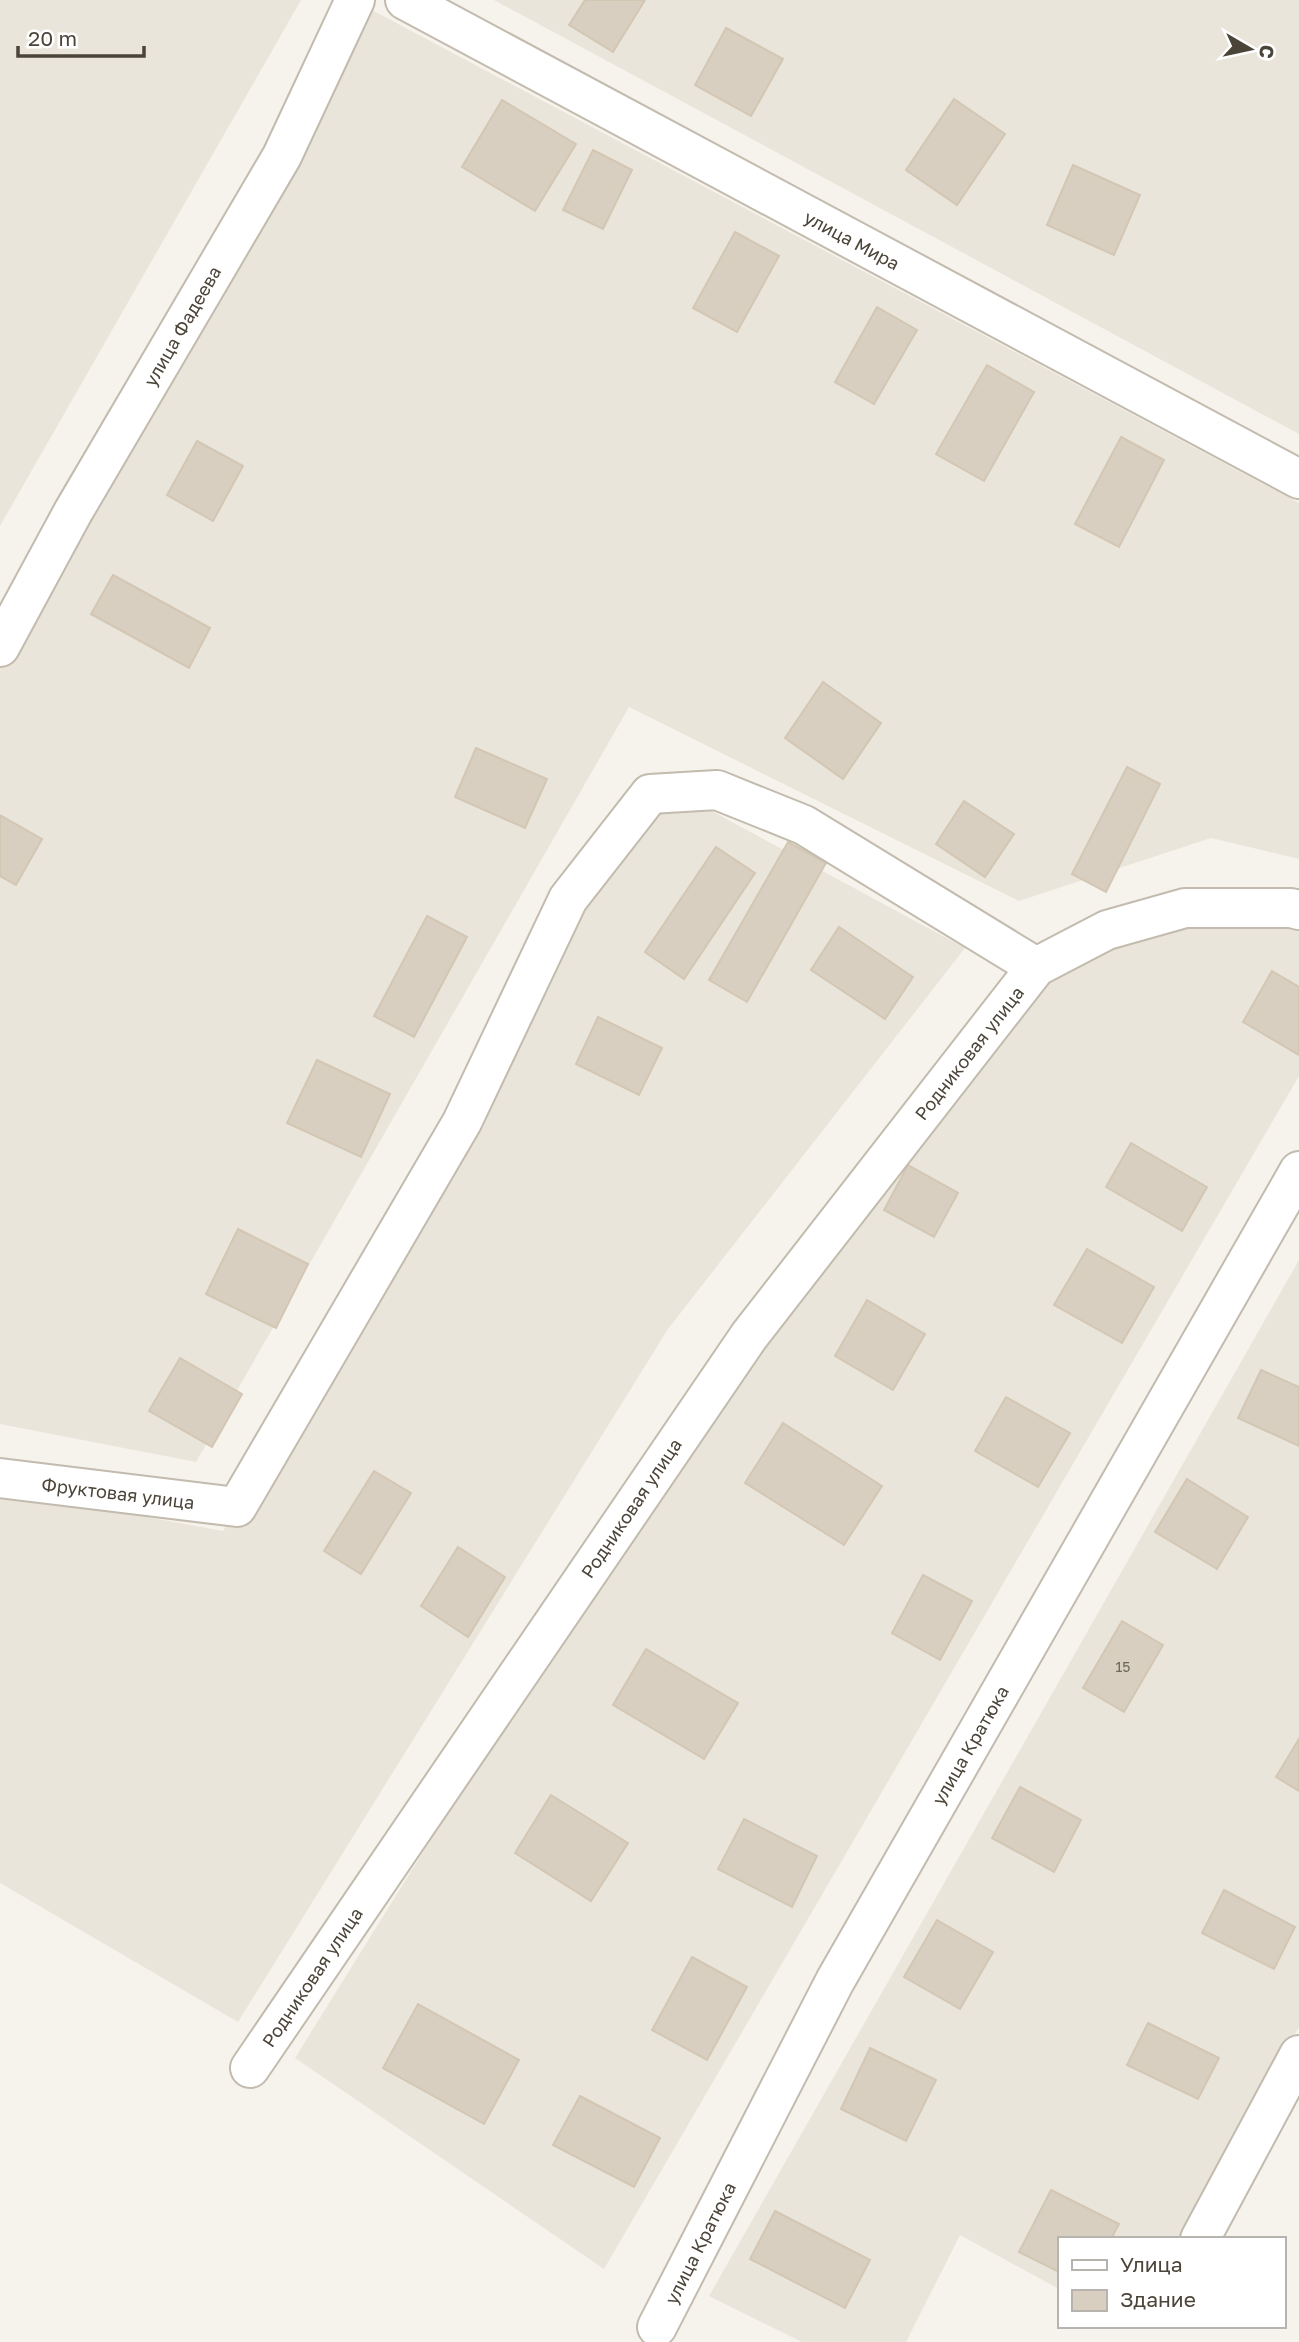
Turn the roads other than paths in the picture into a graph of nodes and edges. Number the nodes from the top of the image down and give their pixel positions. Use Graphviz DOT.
graph roads {
  1 [pos="355,0"];
  2 [pos="405,0"];
  3 [pos="1299,479"];
  4 [pos="0,647"];
  5 [pos="1299,910"];
  6 [pos="1036,967"];
  7 [pos="1299,1171"];
  8 [pos="0,1478"];
  9 [pos="237,1507"];
  10 [pos="1299,2055"];
  11 [pos="250,2068"];
  12 [pos="1201,2237"];
  13 [pos="657,2327"];
  1 -- 4 [label="street, улица Фадеева"];
  2 -- 3 [label="street, улица Мира"];
  5 -- 6 [label="street, Родниковая улица"];
  6 -- 9 [label="street, Родниковая улица"];
  6 -- 11 [label="street, Родниковая улица"];
  7 -- 13 [label="street, улица Кратюка"];
  8 -- 9 [label="street, Фруктовая улица"];
  10 -- 12 [label="street"];
}
